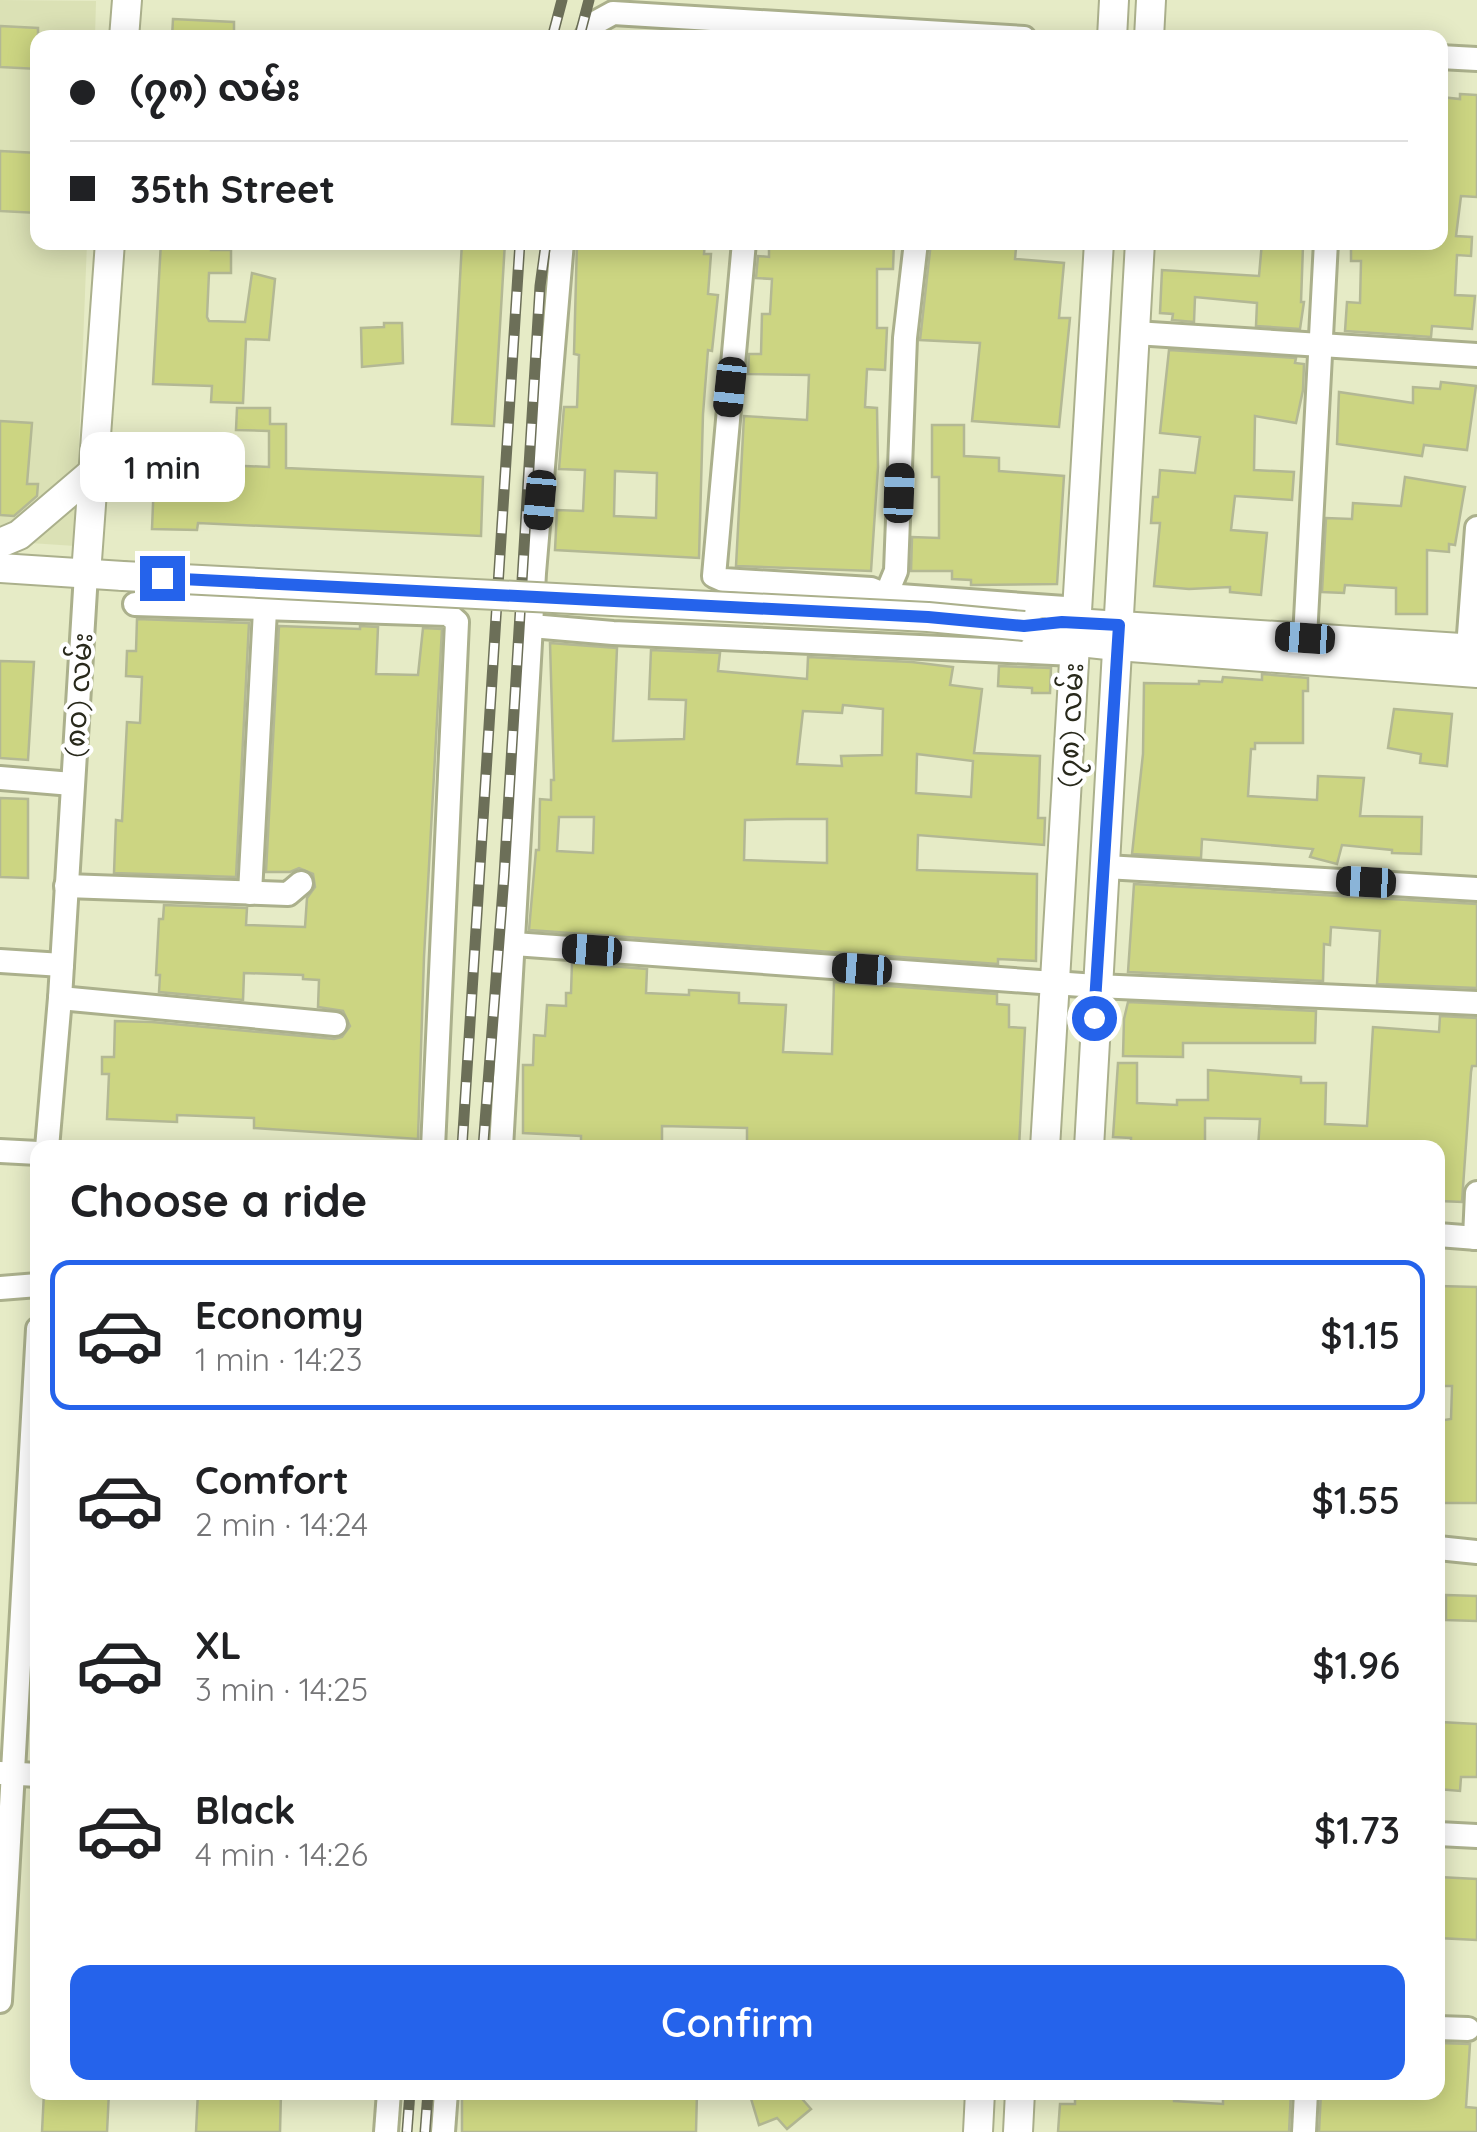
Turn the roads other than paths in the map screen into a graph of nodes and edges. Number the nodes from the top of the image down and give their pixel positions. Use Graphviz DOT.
graph roads {
  1 [pos="127,0"];
  2 [pos="1114,0"];
  3 [pos="1151,0"];
  4 [pos="592,28"];
  5 [pos="125,30"];
  6 [pos="765,30"];
  7 [pos="1112,30"];
  8 [pos="1150,30"];
  9 [pos="1448,58"];
  10 [pos="1477,59"];
  11 [pos="109,250"];
  12 [pos="561,250"];
  13 [pos="743,250"];
  14 [pos="915,250"];
  15 [pos="1098,250"];
  16 [pos="1140,250"];
  17 [pos="1326,250"];
  18 [pos="1135,332"];
  19 [pos="1322,345"];
  20 [pos="1477,355"];
  21 [pos="94,472"];
  22 [pos="1477,528"];
  23 [pos="0,543"];
  24 [pos="0,568"];
  25 [pos="86,574"];
  26 [pos="886,595"];
  27 [pos="135,604"];
  28 [pos="265,610"];
  29 [pos="531,626"];
  30 [pos="1076,631"];
  31 [pos="1118,636"];
  32 [pos="1305,638"];
  33 [pos="1474,656"];
  34 [pos="0,778"];
  35 [pos="72,784"];
  36 [pos="1106,867"];
  37 [pos="301,883"];
  38 [pos="66,886"];
  39 [pos="1477,889"];
  40 [pos="250,893"];
  41 [pos="514,944"];
  42 [pos="0,961"];
  43 [pos="62,965"];
  44 [pos="1056,983"];
  45 [pos="1096,986"];
  46 [pos="60,998"];
  47 [pos="1477,1003"];
  48 [pos="335,1024"];
  49 [pos="48,1140"];
  50 [pos="433,1140"];
  51 [pos="502,1140"];
  52 [pos="1045,1140"];
  53 [pos="1089,1140"];
  54 [pos="0,1151"];
  55 [pos="30,1153"];
  56 [pos="1477,1193"];
  57 [pos="1445,1236"];
  58 [pos="1476,1238"];
  59 [pos="30,1286"];
  60 [pos="0,1288"];
  61 [pos="30,1499"];
  62 [pos="1445,1549"];
  63 [pos="1477,1552"];
  64 [pos="17,1774"];
  65 [pos="1445,1834"];
  66 [pos="1477,1836"];
  67 [pos="0,2002"];
  68 [pos="1445,2028"];
  69 [pos="1468,2029"];
  70 [pos="388,2100"];
  71 [pos="445,2100"];
  72 [pos="980,2100"];
  73 [pos="1020,2100"];
  74 [pos="1306,2100"];
  75 [pos="386,2132"];
  76 [pos="443,2132"];
  77 [pos="978,2132"];
  78 [pos="1018,2132"];
  79 [pos="1304,2132"];
  1 -- 5 [label="main road"];
  2 -- 7 [label="main road"];
  3 -- 8 [label="main road"];
  4 -- 6 [label="street"];
  9 -- 10 [label="street"];
  11 -- 21 [label="main road, (၈၀) လမ်း"];
  12 -- 29 [label="street"];
  13 -- 26 [label="street"];
  14 -- 26 [label="street"];
  15 -- 30 [label="main road, (၇၈) လမ်း"];
  16 -- 18 [label="main road, (၇၈) လမ်း"];
  17 -- 19 [label="street"];
  18 -- 19 [label="street"];
  18 -- 31 [label="main road, (၇၈) လမ်း"];
  19 -- 20 [label="street"];
  19 -- 32 [label="street"];
  21 -- 23 [label="main road"];
  21 -- 25 [label="main road, (၈၀) လမ်း"];
  22 -- 33 [label="street"];
  24 -- 25 [label="main road"];
  25 -- 30 [label="main road, bridge"];
  25 -- 35 [label="street, (၈၀) လမ်း"];
  26 -- 30 [label="street"];
  27 -- 28 [label="street"];
  28 -- 40 [label="street"];
  28 -- 50 [label="street"];
  29 -- 30 [label="street"];
  29 -- 41 [label="street"];
  30 -- 31 [label="main road"];
  30 -- 44 [label="main road, (၇၈) လမ်း"];
  31 -- 32 [label="main road"];
  31 -- 33 [label="main road"];
  31 -- 36 [label="main road, (၇၈) လမ်း"];
  32 -- 33 [label="main road"];
  34 -- 35 [label="street"];
  35 -- 38 [label="street, (၈၀) လမ်း"];
  36 -- 39 [label="street"];
  36 -- 45 [label="main road, (၇၈) လမ်း"];
  37 -- 40 [label="street"];
  38 -- 40 [label="street"];
  38 -- 43 [label="street, (၈၀) လမ်း"];
  41 -- 44 [label="street"];
  41 -- 51 [label="street"];
  42 -- 43 [label="street"];
  43 -- 46 [label="street, (၈၀) လမ်း"];
  44 -- 45 [label="street"];
  44 -- 52 [label="main road, (၇၈) လမ်း"];
  45 -- 47 [label="street"];
  45 -- 53 [label="main road, (၇၈) လမ်း"];
  46 -- 48 [label="street"];
  46 -- 49 [label="street, (၈၀) လမ်း"];
  54 -- 55 [label="street"];
  56 -- 58 [label="street"];
  57 -- 58 [label="street"];
  59 -- 60 [label="street"];
  61 -- 64 [label="street"];
  62 -- 63 [label="street"];
  64 -- 67 [label="street"];
  65 -- 66 [label="street"];
  68 -- 69 [label="street"];
  70 -- 75 [label="street"];
  71 -- 76 [label="street"];
  72 -- 77 [label="main road"];
  73 -- 78 [label="main road"];
  74 -- 79 [label="street"];
}
